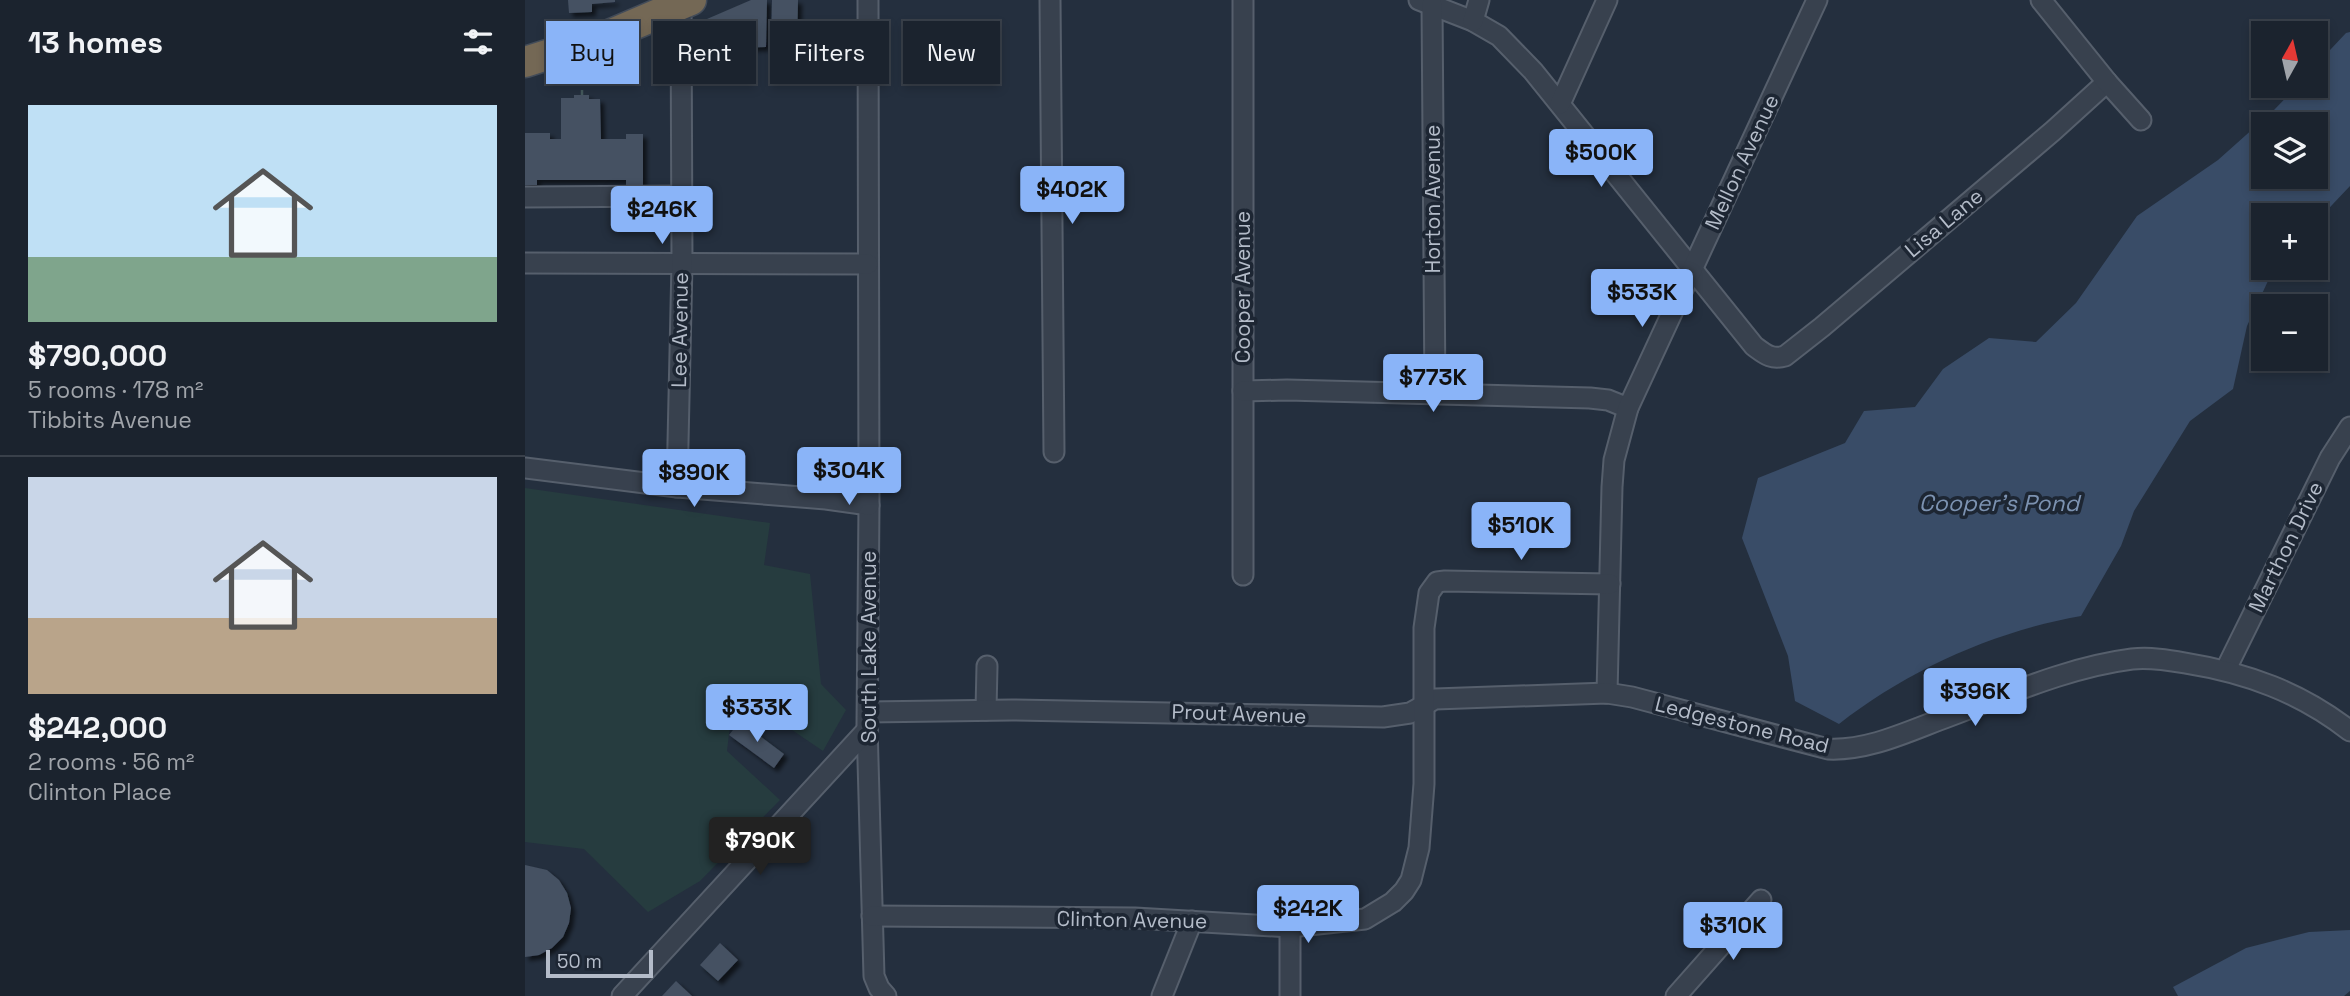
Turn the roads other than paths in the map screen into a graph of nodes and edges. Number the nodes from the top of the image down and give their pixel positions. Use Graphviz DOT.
graph roads {
  1 [pos="868,0"];
  2 [pos="1050,0"];
  3 [pos="1243,0"];
  4 [pos="1479,0"];
  5 [pos="1607,0"];
  6 [pos="1817,0"];
  7 [pos="2041,0"];
  8 [pos="686,2"];
  9 [pos="1426,2"];
  10 [pos="649,9"];
  11 [pos="1473,21"];
  12 [pos="525,62"];
  13 [pos="2107,82"];
  14 [pos="1559,104"];
  15 [pos="2141,120"];
  16 [pos="682,196"];
  17 [pos="525,197"];
  18 [pos="682,262"];
  19 [pos="525,263"];
  20 [pos="867,264"];
  21 [pos="1691,271"];
  22 [pos="1243,391"];
  23 [pos="1435,394"];
  24 [pos="1628,408"];
  25 [pos="2350,427"];
  26 [pos="1054,452"];
  27 [pos="525,468"];
  28 [pos="677,487"];
  29 [pos="869,505"];
  30 [pos="1243,575"];
  31 [pos="1610,584"];
  32 [pos="987,666"];
  33 [pos="2226,669"];
  34 [pos="1607,693"];
  35 [pos="1423,705"];
  36 [pos="986,710"];
  37 [pos="868,721"];
  38 [pos="2350,731"];
  39 [pos="1761,900"];
  40 [pos="872,916"];
  41 [pos="1192,921"];
  42 [pos="1290,927"];
  43 [pos="622,996"];
  44 [pos="885,996"];
  45 [pos="1162,996"];
  46 [pos="1290,996"];
  47 [pos="1676,996"];
  1 -- 20 [label="street, South Lake Avenue"];
  2 -- 26 [label="street"];
  3 -- 22 [label="street, Cooper Avenue"];
  4 -- 11 [label="street"];
  5 -- 14 [label="street"];
  6 -- 21 [label="street, Mellon Avenue"];
  7 -- 13 [label="street"];
  8 -- 10 [label="highway"];
  8 -- 16 [label="street, Lee Avenue"];
  9 -- 11 [label="street"];
  9 -- 23 [label="street, Horton Avenue"];
  10 -- 12 [label="highway"];
  11 -- 14 [label="street"];
  13 -- 15 [label="street"];
  13 -- 21 [label="street, Lisa Lane"];
  14 -- 21 [label="street"];
  16 -- 17 [label="street"];
  16 -- 18 [label="street, Lee Avenue"];
  18 -- 19 [label="street"];
  18 -- 20 [label="street"];
  18 -- 28 [label="street, Lee Avenue"];
  20 -- 29 [label="street, South Lake Avenue"];
  21 -- 24 [label="street, Mellon Avenue"];
  22 -- 23 [label="street"];
  22 -- 30 [label="street, Cooper Avenue"];
  23 -- 24 [label="street"];
  24 -- 31 [label="street, Mellon Avenue"];
  25 -- 33 [label="street, Marthon Drive"];
  27 -- 28 [label="street"];
  28 -- 29 [label="street"];
  29 -- 37 [label="street, South Lake Avenue"];
  31 -- 34 [label="street, Mellon Avenue"];
  31 -- 35 [label="street, Clinton Avenue"];
  32 -- 36 [label="street"];
  33 -- 34 [label="street, Ledgestone Road"];
  33 -- 38 [label="street, Ledgestone Road"];
  34 -- 35 [label="street, Prout Avenue"];
  35 -- 36 [label="street, Prout Avenue"];
  35 -- 42 [label="street, Clinton Avenue"];
  36 -- 37 [label="street, Prout Avenue"];
  37 -- 40 [label="street, South Lake Avenue"];
  37 -- 43 [label="street"];
  39 -- 47 [label="street"];
  40 -- 41 [label="street, Clinton Avenue"];
  40 -- 44 [label="street, South Lake Avenue"];
  41 -- 42 [label="street, Clinton Avenue"];
  41 -- 45 [label="street"];
  42 -- 46 [label="street"];
}
